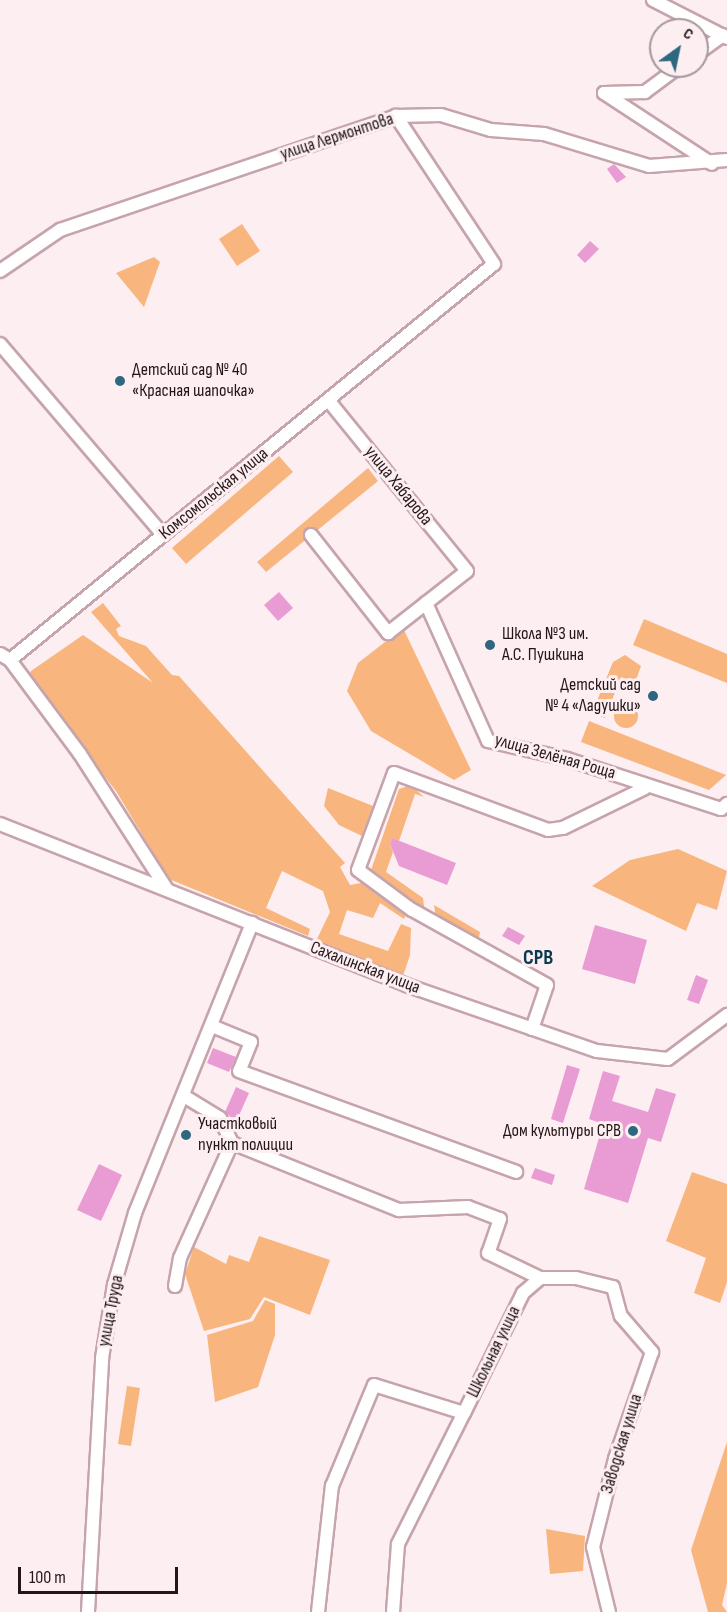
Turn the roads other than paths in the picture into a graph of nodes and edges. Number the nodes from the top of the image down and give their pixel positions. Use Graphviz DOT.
graph roads {
  1 [pos="653,0"];
  2 [pos="725,36"];
  3 [pos="709,46"];
  4 [pos="664,78"];
  5 [pos="396,116"];
  6 [pos="727,160"];
  7 [pos="712,164"];
  8 [pos="0,271"];
  9 [pos="0,344"];
  10 [pos="328,400"];
  11 [pos="163,535"];
  12 [pos="311,535"];
  13 [pos="426,603"];
  14 [pos="5,657"];
  15 [pos="645,788"];
  16 [pos="727,804"];
  17 [pos="0,824"];
  18 [pos="166,888"];
  19 [pos="252,923"];
  20 [pos="727,1015"];
  21 [pos="212,1026"];
  22 [pos="532,1029"];
  23 [pos="184,1096"];
  24 [pos="232,1143"];
  25 [pos="516,1172"];
  26 [pos="540,1278"];
  27 [pos="175,1286"];
  28 [pos="464,1413"];
  29 [pos="88,1612"];
  30 [pos="318,1612"];
  31 [pos="393,1612"];
  32 [pos="609,1612"];
  1 -- 2 [label="street"];
  2 -- 3 [label="street"];
  4 -- 7 [label="street"];
  5 -- 7 [label="street, улица Лермонтова"];
  5 -- 8 [label="street, улица Лермонтова"];
  5 -- 10 [label="street, Комсомольская улица"];
  6 -- 7 [label="street, улица Лермонтова"];
  9 -- 11 [label="street"];
  10 -- 11 [label="street, Комсомольская улица"];
  10 -- 13 [label="street, улица Хабарова"];
  11 -- 14 [label="street, Комсомольская улица"];
  12 -- 13 [label="street"];
  13 -- 15 [label="street, улица Зелёная Роща"];
  14 -- 18 [label="street, Комсомольская улица"];
  15 -- 16 [label="street, улица Зелёная Роща"];
  15 -- 22 [label="street"];
  17 -- 18 [label="street, Сахалинская улица"];
  18 -- 19 [label="street, Сахалинская улица"];
  19 -- 21 [label="street, улица Труда"];
  19 -- 22 [label="street, Сахалинская улица"];
  20 -- 22 [label="street, Сахалинская улица"];
  21 -- 23 [label="street, улица Труда"];
  21 -- 25 [label="street"];
  23 -- 24 [label="street"];
  23 -- 29 [label="street, улица Труда"];
  24 -- 26 [label="street"];
  24 -- 27 [label="street"];
  26 -- 28 [label="street, Школьная улица"];
  26 -- 32 [label="street, Заводская улица"];
  28 -- 30 [label="street, Школьная улица"];
  28 -- 31 [label="street"];
}
